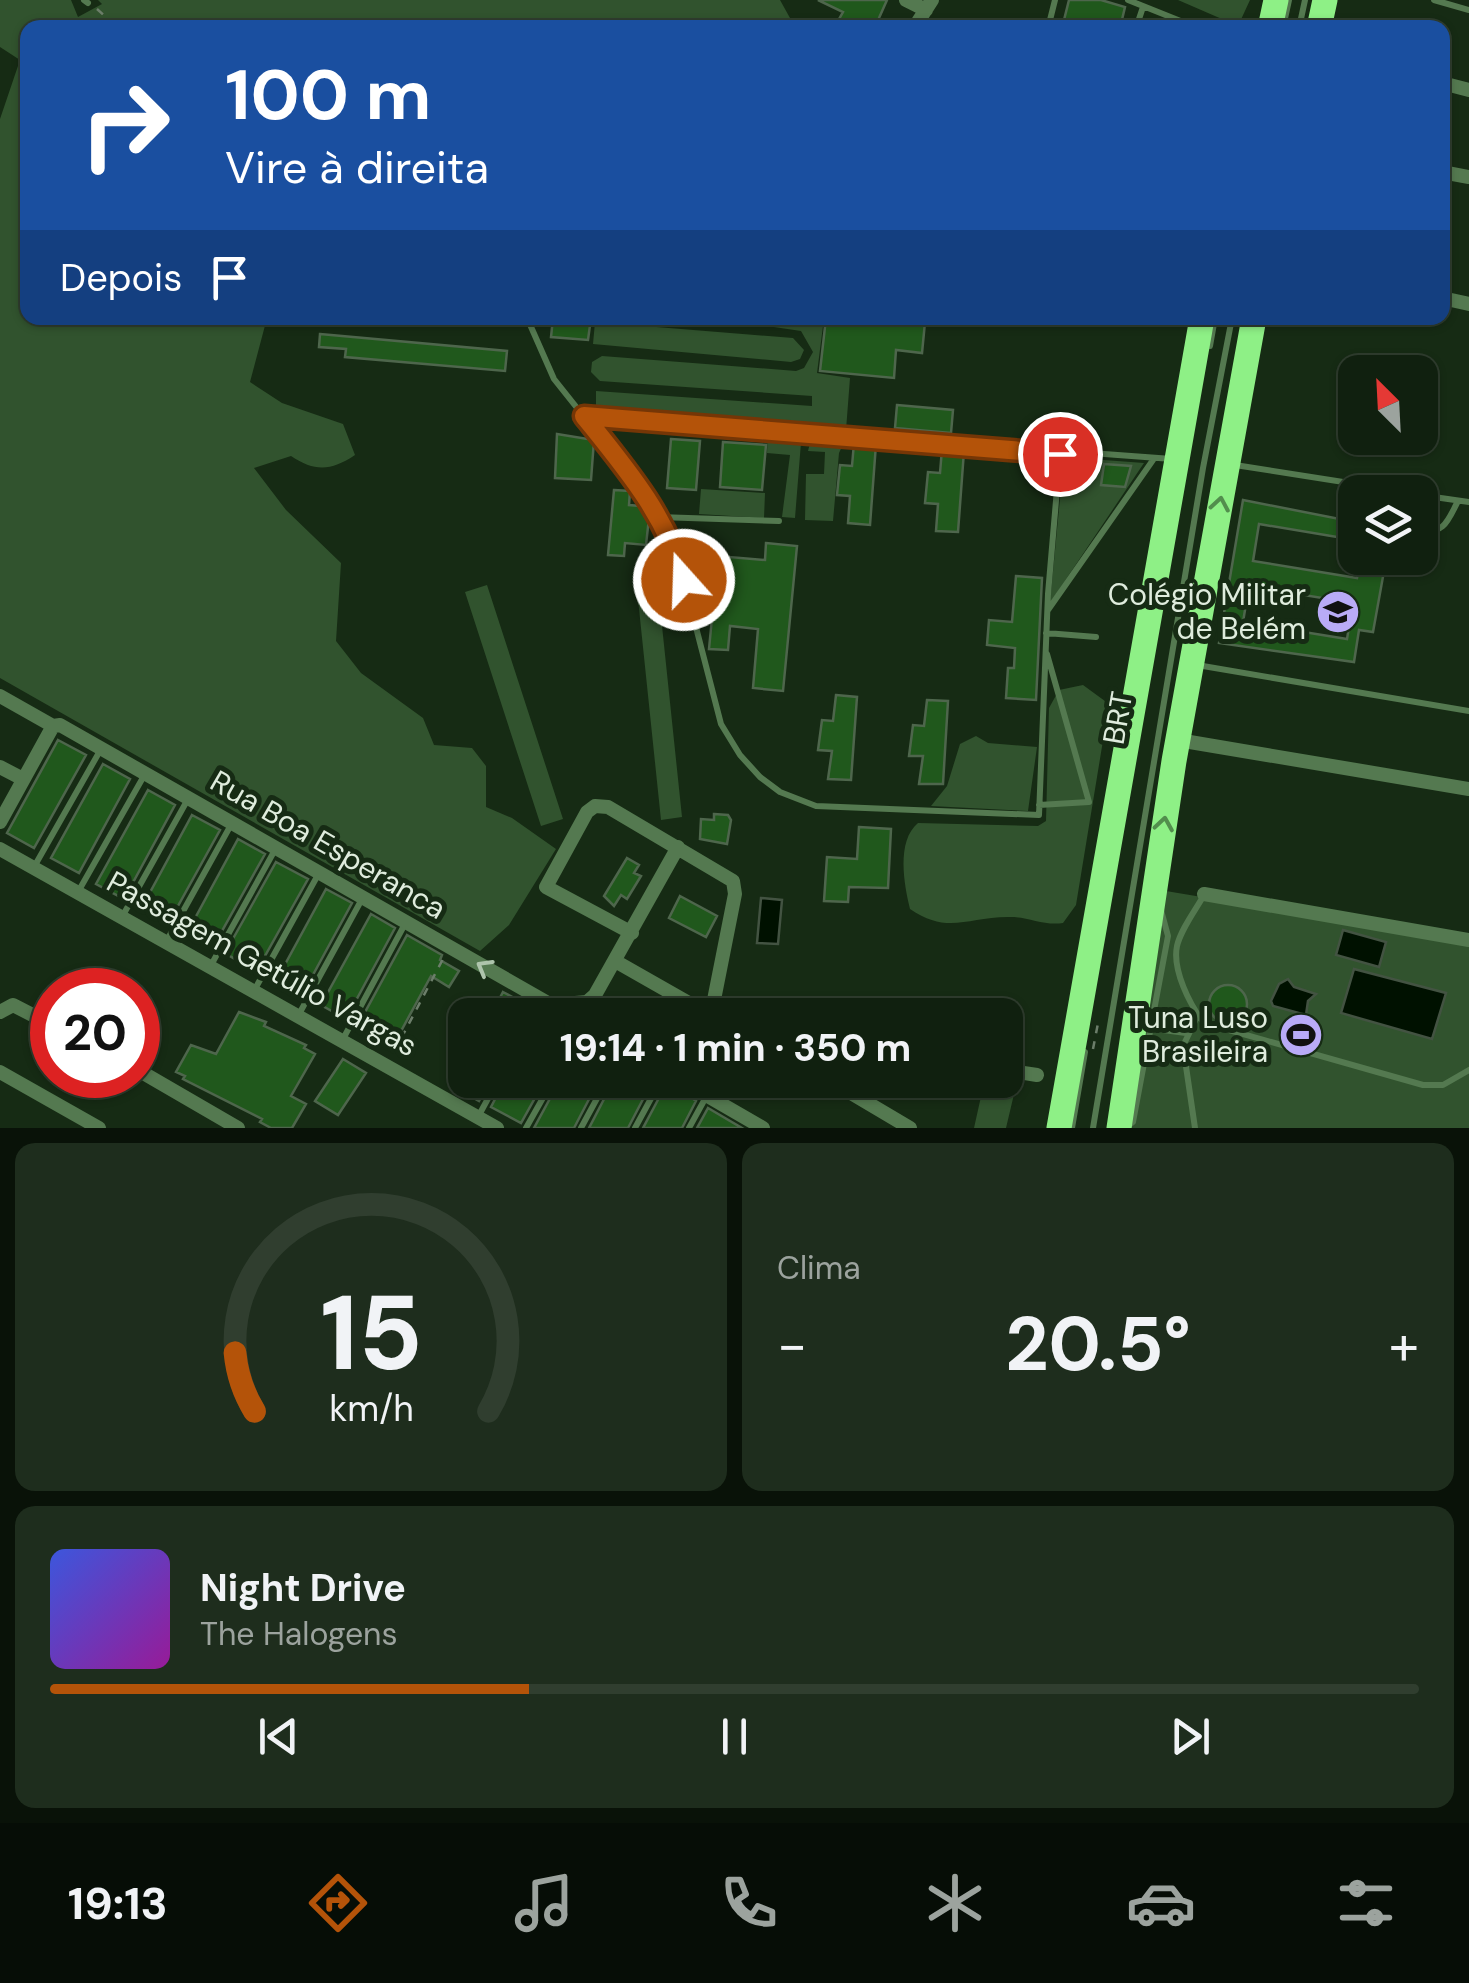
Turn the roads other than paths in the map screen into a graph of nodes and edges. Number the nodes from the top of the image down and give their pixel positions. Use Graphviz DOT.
graph roads {
  1 [pos="906,0"];
  2 [pos="1128,0"];
  3 [pos="1434,0"];
  4 [pos="929,5"];
  5 [pos="1143,7"];
  6 [pos="1469,10"];
  7 [pos="1139,20"];
  8 [pos="1177,20"];
  9 [pos="531,325"];
  10 [pos="1200,325"];
  11 [pos="1214,325"];
  12 [pos="1231,325"];
  13 [pos="1253,325"];
  14 [pos="1208,354"];
  15 [pos="584,416"];
  16 [pos="1194,427"];
  17 [pos="1060,454"];
  18 [pos="1164,459"];
  19 [pos="1227,464"];
  20 [pos="1338,482"];
  21 [pos="1438,497"];
  22 [pos="1458,501"];
  23 [pos="1469,502"];
  24 [pos="658,517"];
  25 [pos="779,521"];
  26 [pos="1438,531"];
  27 [pos="1047,612"];
  28 [pos="1046,634"];
  29 [pos="1096,637"];
  30 [pos="1046,648"];
  31 [pos="1191,664"];
  32 [pos="0,696"];
  33 [pos="1469,712"];
  34 [pos="57,725"];
  35 [pos="1178,740"];
  36 [pos="102,748"];
  37 [pos="0,766"];
  38 [pos="146,773"];
  39 [pos="23,779"];
  40 [pos="1469,789"];
  41 [pos="189,798"];
  42 [pos="1039,806"];
  43 [pos="0,822"];
  44 [pos="233,822"];
  45 [pos="276,847"];
  46 [pos="678,848"];
  47 [pos="0,849"];
  48 [pos="1118,851"];
  49 [pos="34,867"];
  50 [pos="320,872"];
  51 [pos="1154,890"];
  52 [pos="78,892"];
  53 [pos="1204,894"];
  54 [pos="364,896"];
  55 [pos="122,917"];
  56 [pos="407,921"];
  57 [pos="1184,931"];
  58 [pos="632,933"];
  59 [pos="1168,936"];
  60 [pos="1469,940"];
  61 [pos="166,942"];
  62 [pos="616,960"];
  63 [pos="210,967"];
  64 [pos="254,992"];
  65 [pos="540,998"];
  66 [pos="593,998"];
  67 [pos="682,998"];
  68 [pos="714,998"];
  69 [pos="0,1012"];
  70 [pos="30,1013"];
  71 [pos="1198,1015"];
  72 [pos="298,1017"];
  73 [pos="1148,1028"];
  74 [pos="1186,1032"];
  75 [pos="1087,1040"];
  76 [pos="342,1042"];
  77 [pos="1469,1070"];
  78 [pos="0,1072"];
  79 [pos="1023,1073"];
  80 [pos="1038,1075"];
  81 [pos="160,1083"];
  82 [pos="488,1098"];
  83 [pos="543,1098"];
  84 [pos="597,1098"];
  85 [pos="651,1098"];
  86 [pos="705,1098"];
  87 [pos="709,1098"];
  88 [pos="866,1098"];
  89 [pos="478,1117"];
  90 [pos="745,1124"];
  91 [pos="99,1128"];
  92 [pos="238,1128"];
  93 [pos="496,1128"];
  94 [pos="526,1128"];
  95 [pos="581,1128"];
  96 [pos="635,1128"];
  97 [pos="689,1128"];
  98 [pos="763,1128"];
  99 [pos="910,1128"];
  100 [pos="1059,1128"];
  101 [pos="1072,1128"];
  102 [pos="1092,1128"];
  103 [pos="1122,1128"];
  104 [pos="1195,1128"];
  1 -- 4 [label="street"];
  2 -- 5 [label="lane"];
  3 -- 6 [label="lane"];
  5 -- 7 [label="lane"];
  5 -- 8 [label="lane"];
  9 -- 15 [label="lane"];
  10 -- 18 [label="highway"];
  11 -- 14 [label="lane"];
  12 -- 102 [label="lane"];
  13 -- 19 [label="highway"];
  15 -- 17 [label="lane"];
  15 -- 24 [label="lane"];
  16 -- 48 [label="lane, BRT"];
  17 -- 18 [label="lane"];
  17 -- 27 [label="lane"];
  18 -- 27 [label="lane"];
  18 -- 100 [label="highway"];
  19 -- 20 [label="lane"];
  31 -- 19 [label="highway, one-way"];
  21 -- 22 [label="lane"];
  22 -- 23 [label="lane"];
  22 -- 26 [label="lane"];
  24 -- 25 [label="lane"];
  24 -- 42 [label="lane"];
  27 -- 28 [label="lane"];
  28 -- 29 [label="lane"];
  28 -- 30 [label="lane"];
  30 -- 42 [label="lane"];
  30 -- 42 [label="lane"];
  31 -- 33 [label="lane"];
  31 -- 35 [label="highway"];
  32 -- 34 [label="street, Rua Boa Esperanca"];
  34 -- 36 [label="street, Rua Boa Esperanca"];
  34 -- 39 [label="street"];
  35 -- 40 [label="street"];
  51 -- 35 [label="highway, one-way"];
  36 -- 38 [label="street, Rua Boa Esperanca"];
  36 -- 49 [label="lane"];
  37 -- 39 [label="street"];
  38 -- 41 [label="street, Rua Boa Esperanca"];
  38 -- 52 [label="lane"];
  39 -- 43 [label="street"];
  41 -- 44 [label="street, Rua Boa Esperanca"];
  41 -- 55 [label="lane"];
  44 -- 45 [label="street, Rua Boa Esperanca"];
  44 -- 61 [label="lane"];
  45 -- 50 [label="street, Rua Boa Esperanca"];
  45 -- 63 [label="lane"];
  46 -- 58 [label="street"];
  46 -- 58 [label="street"];
  46 -- 68 [label="street"];
  47 -- 49 [label="street, Passagem Getúlio Vargas"];
  49 -- 52 [label="street, Passagem Getúlio Vargas"];
  50 -- 54 [label="street, Rua Boa Esperanca"];
  50 -- 64 [label="lane"];
  51 -- 59 [label="lane"];
  51 -- 103 [label="highway"];
  52 -- 55 [label="street, Passagem Getúlio Vargas"];
  53 -- 57 [label="lane"];
  53 -- 60 [label="street"];
  54 -- 56 [label="street, Rua Boa Esperanca"];
  54 -- 72 [label="lane"];
  55 -- 61 [label="street, Passagem Getúlio Vargas"];
  65 -- 56 [label="street, Rua Boa Esperanca, one-way"];
  56 -- 76 [label="lane"];
  57 -- 59 [label="lane"];
  57 -- 71 [label="lane"];
  58 -- 62 [label="street"];
  59 -- 73 [label="lane"];
  61 -- 63 [label="street, Passagem Getúlio Vargas"];
  62 -- 66 [label="street"];
  62 -- 67 [label="street"];
  63 -- 64 [label="street, Passagem Getúlio Vargas"];
  64 -- 72 [label="street, Passagem Getúlio Vargas"];
  69 -- 70 [label="street"];
  71 -- 74 [label="lane"];
  71 -- 77 [label="lane"];
  72 -- 76 [label="street, Passagem Getúlio Vargas"];
  73 -- 74 [label="lane"];
  73 -- 103 [label="lane"];
  74 -- 104 [label="lane"];
  75 -- 101 [label="lane"];
  76 -- 89 [label="street, Passagem Getúlio Vargas"];
  78 -- 91 [label="street"];
  79 -- 80 [label="street"];
  81 -- 92 [label="street"];
  82 -- 89 [label="lane"];
  83 -- 94 [label="lane"];
  84 -- 95 [label="lane"];
  85 -- 96 [label="lane"];
  86 -- 97 [label="lane"];
  87 -- 90 [label="street"];
  88 -- 99 [label="street"];
  89 -- 93 [label="street, Passagem Getúlio Vargas"];
  90 -- 98 [label="street"];
}
